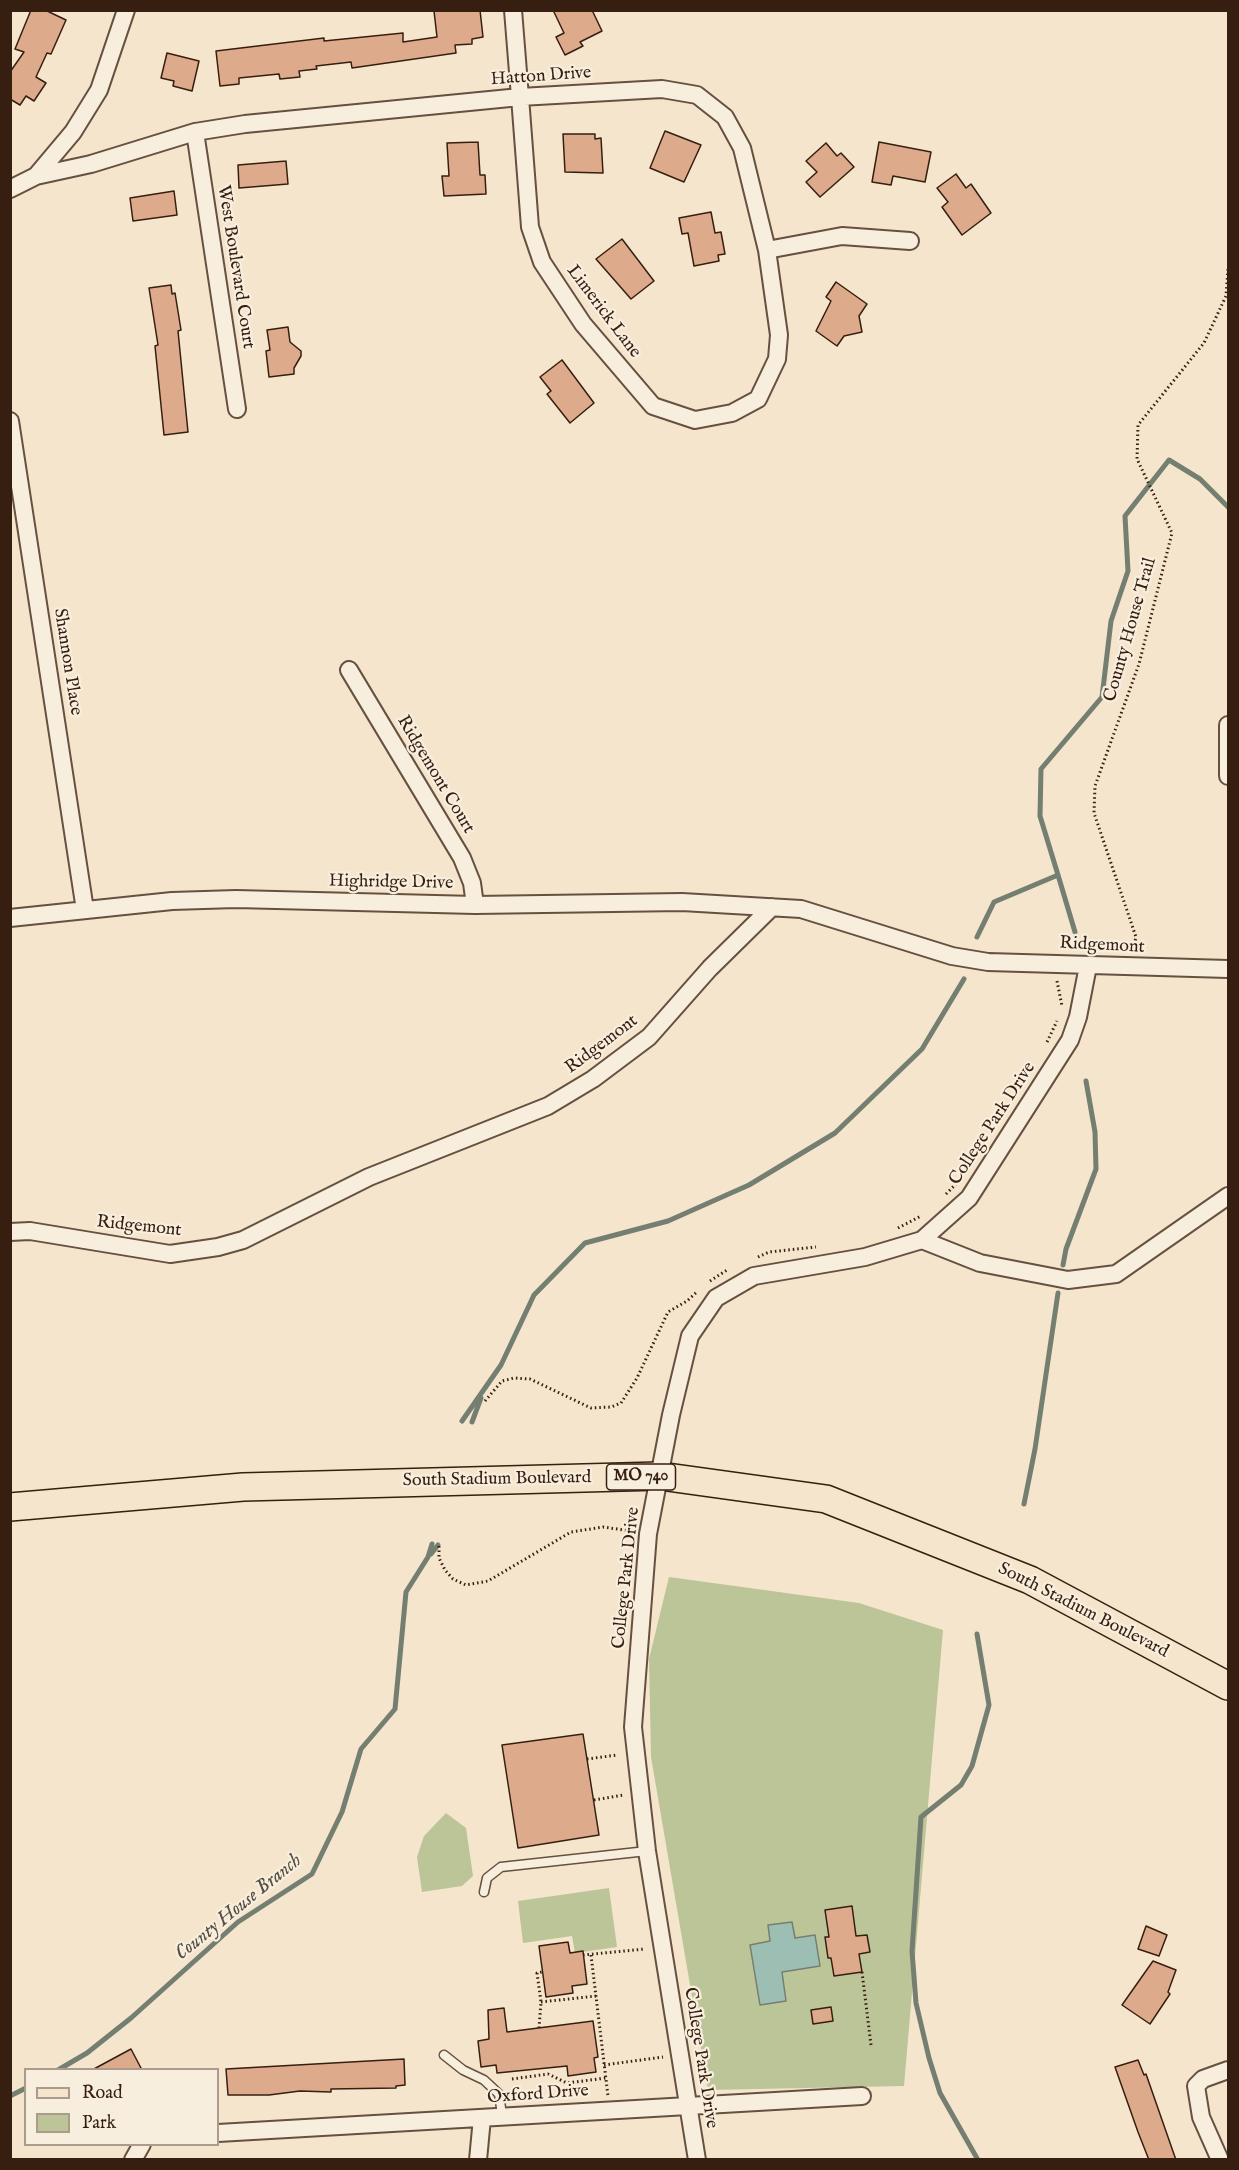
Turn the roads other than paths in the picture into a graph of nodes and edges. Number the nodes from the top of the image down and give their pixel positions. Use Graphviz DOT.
graph roads {
  1 [pos="126,10"];
  2 [pos="513,10"];
  3 [pos="520,97"];
  4 [pos="195,132"];
  5 [pos="36,176"];
  6 [pos="10,189"];
  7 [pos="910,241"];
  8 [pos="766,250"];
  9 [pos="237,409"];
  10 [pos="732,414"];
  11 [pos="10,421"];
  12 [pos="349,670"];
  13 [pos="1228,724"];
  14 [pos="1228,776"];
  15 [pos="475,905"];
  16 [pos="772,907"];
  17 [pos="85,910"];
  18 [pos="10,918"];
  19 [pos="1088,966"];
  20 [pos="1228,969"];
  21 [pos="1228,1196"];
  22 [pos="10,1232"];
  23 [pos="922,1240"];
  24 [pos="660,1476"];
  25 [pos="10,1507"];
  26 [pos="1228,1686"];
  27 [pos="647,1851"];
  28 [pos="484,1892"];
  29 [pos="444,2055"];
  30 [pos="1228,2070"];
  31 [pos="862,2096"];
  32 [pos="688,2105"];
  33 [pos="502,2115"];
  34 [pos="482,2118"];
  35 [pos="219,2133"];
  36 [pos="478,2160"];
  37 [pos="697,2160"];
  38 [pos="1220,2160"];
  1 -- 5 [label="street"];
  2 -- 3 [label="street, Limerick Lane"];
  3 -- 4 [label="street, Hatton Drive"];
  3 -- 8 [label="street, Hatton Drive"];
  3 -- 10 [label="street, Limerick Lane"];
  4 -- 5 [label="street, Hatton Drive"];
  4 -- 9 [label="street, West Boulevard Court"];
  5 -- 6 [label="street"];
  7 -- 8 [label="street"];
  8 -- 10 [label="street, Hatton Drive"];
  11 -- 17 [label="street, Shannon Place"];
  12 -- 15 [label="street, Ridgemont Court"];
  13 -- 14 [label="street"];
  15 -- 16 [label="street, Highridge Drive"];
  15 -- 17 [label="street, Highridge Drive"];
  16 -- 19 [label="street, Ridgemont"];
  16 -- 22 [label="street, Ridgemont"];
  17 -- 18 [label="street, Highridge Drive"];
  19 -- 20 [label="street, Ridgemont"];
  19 -- 23 [label="street, College Park Drive"];
  21 -- 23 [label="street"];
  23 -- 24 [label="street, College Park Drive"];
  24 -- 25 [label="main road, South Stadium Boulevard / MO 740"];
  24 -- 26 [label="main road, South Stadium Boulevard / MO 740"];
  24 -- 27 [label="street, College Park Drive"];
  27 -- 28 [label="lane"];
  27 -- 32 [label="street, College Park Drive"];
  29 -- 33 [label="lane"];
  30 -- 38 [label="street"];
  31 -- 32 [label="street, Oxford Drive"];
  32 -- 33 [label="street, Oxford Drive"];
  32 -- 37 [label="street, College Park Drive"];
  33 -- 34 [label="street, Oxford Drive"];
  34 -- 35 [label="street, Oxford Drive"];
  34 -- 36 [label="street"];
}
